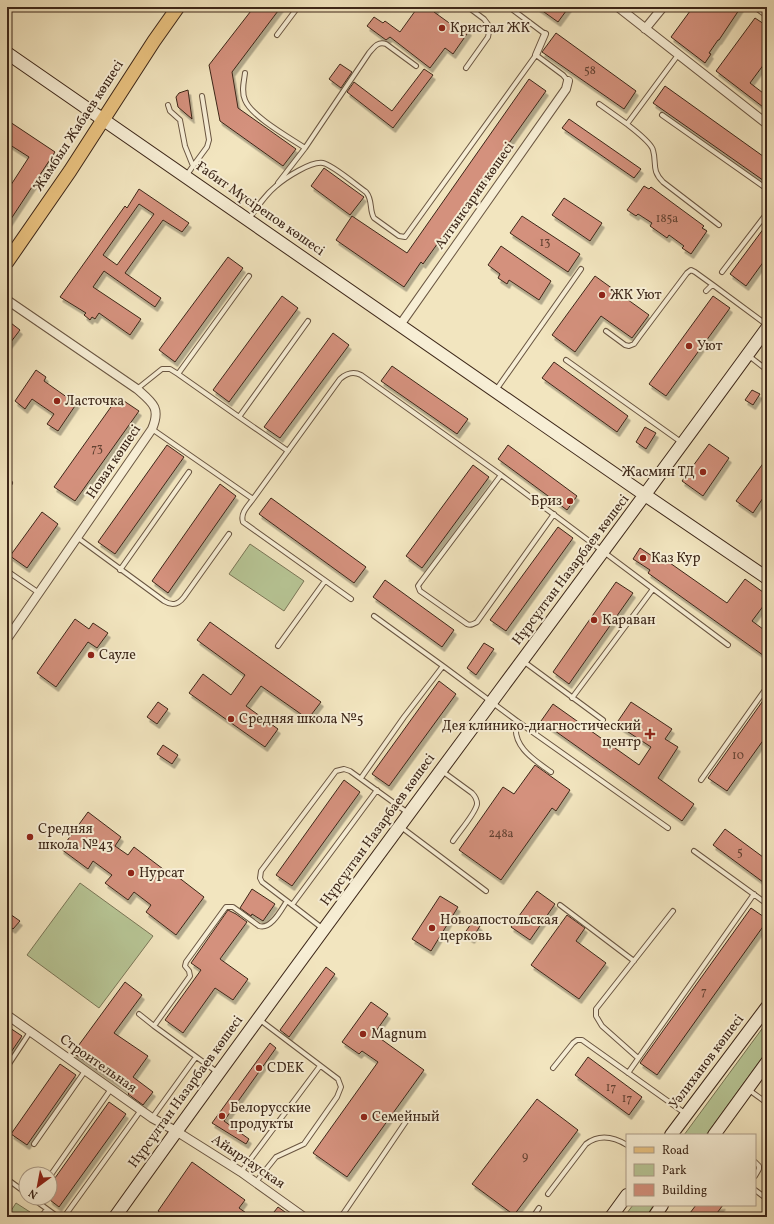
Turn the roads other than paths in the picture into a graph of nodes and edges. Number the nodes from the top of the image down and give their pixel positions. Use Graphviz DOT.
graph roads {
  1 [pos="178,7"];
  2 [pos="298,7"];
  3 [pos="468,7"];
  4 [pos="508,7"];
  5 [pos="618,7"];
  6 [pos="662,7"];
  7 [pos="756,8"];
  8 [pos="767,16"];
  9 [pos="645,29"];
  10 [pos="545,34"];
  11 [pos="277,35"];
  12 [pos="7,53"];
  13 [pos="536,55"];
  14 [pos="678,55"];
  15 [pos="416,66"];
  16 [pos="466,68"];
  17 [pos="245,73"];
  18 [pos="568,81"];
  19 [pos="202,96"];
  20 [pos="599,104"];
  21 [pos="168,105"];
  22 [pos="662,115"];
  23 [pos="104,119"];
  24 [pos="627,124"];
  25 [pos="767,124"];
  26 [pos="305,148"];
  27 [pos="194,166"];
  28 [pos="186,176"];
  29 [pos="277,185"];
  30 [pos="767,189"];
  31 [pos="767,213"];
  32 [pos="248,219"];
  33 [pos="719,225"];
  34 [pos="7,262"];
  35 [pos="581,269"];
  36 [pos="722,272"];
  37 [pos="249,276"];
  38 [pos="713,285"];
  39 [pos="706,291"];
  40 [pos="7,300"];
  41 [pos="308,321"];
  42 [pos="400,325"];
  43 [pos="767,326"];
  44 [pos="606,331"];
  45 [pos="747,355"];
  46 [pos="566,360"];
  47 [pos="767,370"];
  48 [pos="178,374"];
  49 [pos="137,389"];
  50 [pos="496,390"];
  51 [pos="239,417"];
  52 [pos="152,429"];
  53 [pos="683,443"];
  54 [pos="288,451"];
  55 [pos="189,472"];
  56 [pos="501,475"];
  57 [pos="645,495"];
  58 [pos="253,499"];
  59 [pos="554,514"];
  60 [pos="228,534"];
  61 [pos="78,538"];
  62 [pos="604,552"];
  63 [pos="120,570"];
  64 [pos="7,571"];
  65 [pos="767,578"];
  66 [pos="325,581"];
  67 [pos="653,589"];
  68 [pos="39,593"];
  69 [pos="351,599"];
  70 [pos="374,616"];
  71 [pos="7,639"];
  72 [pos="728,645"];
  73 [pos="278,646"];
  74 [pos="522,661"];
  75 [pos="443,666"];
  76 [pos="767,687"];
  77 [pos="572,698"];
  78 [pos="492,702"];
  79 [pos="602,720"];
  80 [pos="517,721"];
  81 [pos="440,770"];
  82 [pos="551,772"];
  83 [pos="360,778"];
  84 [pos="701,780"];
  85 [pos="377,790"];
  86 [pos="408,813"];
  87 [pos="399,825"];
  88 [pos="668,828"];
  89 [pos="453,841"];
  90 [pos="694,851"];
  91 [pos="486,892"];
  92 [pos="754,894"];
  93 [pos="287,901"];
  94 [pos="767,904"];
  95 [pos="292,905"];
  96 [pos="560,905"];
  97 [pos="673,911"];
  98 [pos="323,930"];
  99 [pos="634,961"];
  100 [pos="767,1006"];
  101 [pos="139,1014"];
  102 [pos="7,1015"];
  103 [pos="258,1019"];
  104 [pos="154,1026"];
  105 [pos="30,1032"];
  106 [pos="196,1057"];
  107 [pos="638,1058"];
  108 [pos="767,1062"];
  109 [pos="320,1066"];
  110 [pos="7,1067"];
  111 [pos="553,1068"];
  112 [pos="85,1070"];
  113 [pos="218,1072"];
  114 [pos="628,1072"];
  115 [pos="748,1088"];
  116 [pos="112,1089"];
  117 [pos="767,1103"];
  118 [pos="141,1110"];
  119 [pos="686,1114"];
  120 [pos="152,1118"];
  121 [pos="407,1120"];
  122 [pos="176,1131"];
  123 [pos="672,1134"];
  124 [pos="717,1134"];
  125 [pos="34,1144"];
  126 [pos="626,1145"];
  127 [pos="756,1163"];
  128 [pos="57,1166"];
  129 [pos="241,1172"];
  130 [pos="756,1174"];
  131 [pos="7,1179"];
  132 [pos="256,1182"];
  133 [pos="18,1187"];
  134 [pos="756,1191"];
  135 [pos="548,1194"];
  136 [pos="626,1196"];
  137 [pos="767,1199"];
  138 [pos="43,1206"];
  139 [pos="661,1206"];
  140 [pos="539,1208"];
  141 [pos="47,1209"];
  142 [pos="41,1217"];
  143 [pos="58,1217"];
  144 [pos="64,1217"];
  145 [pos="115,1217"];
  146 [pos="304,1217"];
  147 [pos="341,1217"];
  148 [pos="533,1217"];
  149 [pos="611,1217"];
  150 [pos="654,1217"];
  1 -- 23 [label="main road, Жамбыл Жабаев көшесі"];
  2 -- 11 [label="lane"];
  3 -- 16 [label="lane"];
  4 -- 10 [label="lane"];
  5 -- 9 [label="street"];
  6 -- 9 [label="street"];
  7 -- 8 [label="lane"];
  9 -- 14 [label="street"];
  10 -- 13 [label="street"];
  12 -- 23 [label="main road, Ғабит Мүсірепов көшесі"];
  13 -- 18 [label="lane"];
  13 -- 29 [label="lane"];
  14 -- 24 [label="lane"];
  14 -- 25 [label="street"];
  15 -- 26 [label="lane"];
  17 -- 26 [label="lane"];
  18 -- 42 [label="street, Алтынсарин көшесі"];
  19 -- 27 [label="lane"];
  20 -- 24 [label="lane"];
  21 -- 27 [label="lane"];
  22 -- 30 [label="lane"];
  23 -- 28 [label="main road, Ғабит Мүсірепов көшесі"];
  23 -- 34 [label="main road, Жамбыл Жабаев көшесі"];
  24 -- 33 [label="lane"];
  26 -- 29 [label="lane"];
  27 -- 28 [label="lane"];
  28 -- 32 [label="main road, Ғабит Мүсірепов көшесі"];
  29 -- 32 [label="lane"];
  31 -- 36 [label="lane"];
  32 -- 42 [label="main road, Ғабит Мүсірепов көшесі"];
  35 -- 50 [label="lane"];
  37 -- 48 [label="lane"];
  38 -- 39 [label="lane"];
  38 -- 43 [label="lane"];
  38 -- 44 [label="lane"];
  40 -- 49 [label="street, Новая көшесі"];
  41 -- 51 [label="lane"];
  42 -- 50 [label="main road, Ғабит Мүсірепов көшесі"];
  43 -- 45 [label="main road, Нұрсұлтан Назарбаев көшесі"];
  45 -- 47 [label="lane"];
  45 -- 53 [label="main road, Нұрсұлтан Назарбаев көшесі"];
  46 -- 53 [label="lane"];
  48 -- 49 [label="lane"];
  48 -- 51 [label="lane"];
  49 -- 52 [label="street, Новая көшесі"];
  50 -- 57 [label="main road, Ғабит Мүсірепов көшесі"];
  51 -- 54 [label="lane"];
  52 -- 58 [label="lane"];
  52 -- 61 [label="street, Новая көшесі"];
  53 -- 57 [label="main road, Нұрсұлтан Назарбаев көшесі"];
  54 -- 56 [label="lane"];
  54 -- 58 [label="lane"];
  55 -- 63 [label="lane"];
  56 -- 59 [label="lane"];
  56 -- 59 [label="lane"];
  57 -- 62 [label="main road, Нұрсұлтан Назарбаев көшесі"];
  57 -- 65 [label="main road"];
  58 -- 66 [label="lane"];
  59 -- 62 [label="lane"];
  60 -- 63 [label="lane"];
  61 -- 63 [label="lane"];
  61 -- 68 [label="street, Новая көшесі"];
  62 -- 67 [label="lane"];
  62 -- 74 [label="main road, Нұрсұлтан Назарбаев көшесі"];
  64 -- 68 [label="lane"];
  66 -- 69 [label="lane"];
  66 -- 73 [label="lane"];
  67 -- 72 [label="lane"];
  67 -- 77 [label="lane"];
  68 -- 71 [label="street, Новая көшесі"];
  70 -- 75 [label="lane"];
  74 -- 77 [label="lane"];
  74 -- 78 [label="main road, Нұрсұлтан Назарбаев көшесі"];
  75 -- 78 [label="lane"];
  75 -- 83 [label="lane"];
  76 -- 84 [label="lane"];
  77 -- 79 [label="lane"];
  78 -- 80 [label="lane"];
  78 -- 81 [label="main road, Нұрсұлтан Назарбаев көшесі"];
  80 -- 82 [label="lane"];
  80 -- 88 [label="lane"];
  81 -- 86 [label="main road, Нұрсұлтан Назарбаев көшесі"];
  81 -- 89 [label="lane"];
  83 -- 85 [label="lane"];
  83 -- 93 [label="lane"];
  85 -- 86 [label="lane"];
  85 -- 95 [label="lane"];
  86 -- 87 [label="main road, Нұрсұлтан Назарбаев көшесі"];
  87 -- 91 [label="lane"];
  87 -- 98 [label="main road, Нұрсұлтан Назарбаев көшесі"];
  90 -- 92 [label="lane"];
  92 -- 94 [label="lane"];
  92 -- 107 [label="lane"];
  93 -- 95 [label="lane"];
  93 -- 104 [label="lane"];
  95 -- 98 [label="lane"];
  96 -- 99 [label="lane"];
  97 -- 99 [label="lane"];
  98 -- 103 [label="main road, Нұрсұлтан Назарбаев көшесі"];
  99 -- 107 [label="lane"];
  100 -- 119 [label="main road, Уәлиханов көшесі"];
  101 -- 104 [label="lane"];
  102 -- 105 [label="street, Строительная"];
  103 -- 109 [label="lane"];
  103 -- 113 [label="main road, Нұрсұлтан Назарбаев көшесі"];
  104 -- 106 [label="lane"];
  105 -- 110 [label="lane"];
  105 -- 112 [label="street, Строительная"];
  106 -- 113 [label="lane"];
  106 -- 120 [label="lane"];
  107 -- 114 [label="lane"];
  108 -- 115 [label="main road"];
  109 -- 129 [label="lane"];
  109 -- 132 [label="lane"];
  111 -- 114 [label="lane"];
  112 -- 116 [label="street, Строительная"];
  112 -- 125 [label="lane"];
  113 -- 122 [label="main road, Нұрсұлтан Назарбаев көшесі"];
  114 -- 119 [label="lane"];
  115 -- 117 [label="lane"];
  115 -- 124 [label="main road"];
  116 -- 118 [label="street, Строительная"];
  116 -- 128 [label="lane"];
  118 -- 120 [label="street, Строительная"];
  118 -- 144 [label="lane"];
  119 -- 123 [label="main road, Уәлиханов көшесі"];
  120 -- 122 [label="street, Строительная"];
  121 -- 147 [label="lane"];
  122 -- 129 [label="street, Айыртауская"];
  122 -- 145 [label="main road, Нұрсұлтан Назарбаев көшесі"];
  126 -- 135 [label="lane"];
  127 -- 130 [label="lane"];
  129 -- 132 [label="street, Айыртауская"];
  131 -- 133 [label="lane"];
  132 -- 146 [label="street, Айыртауская"];
  134 -- 137 [label="lane"];
  136 -- 149 [label="main road"];
  138 -- 141 [label="lane"];
  139 -- 150 [label="main road"];
  140 -- 148 [label="lane"];
  141 -- 142 [label="lane"];
  141 -- 143 [label="lane"];
}
